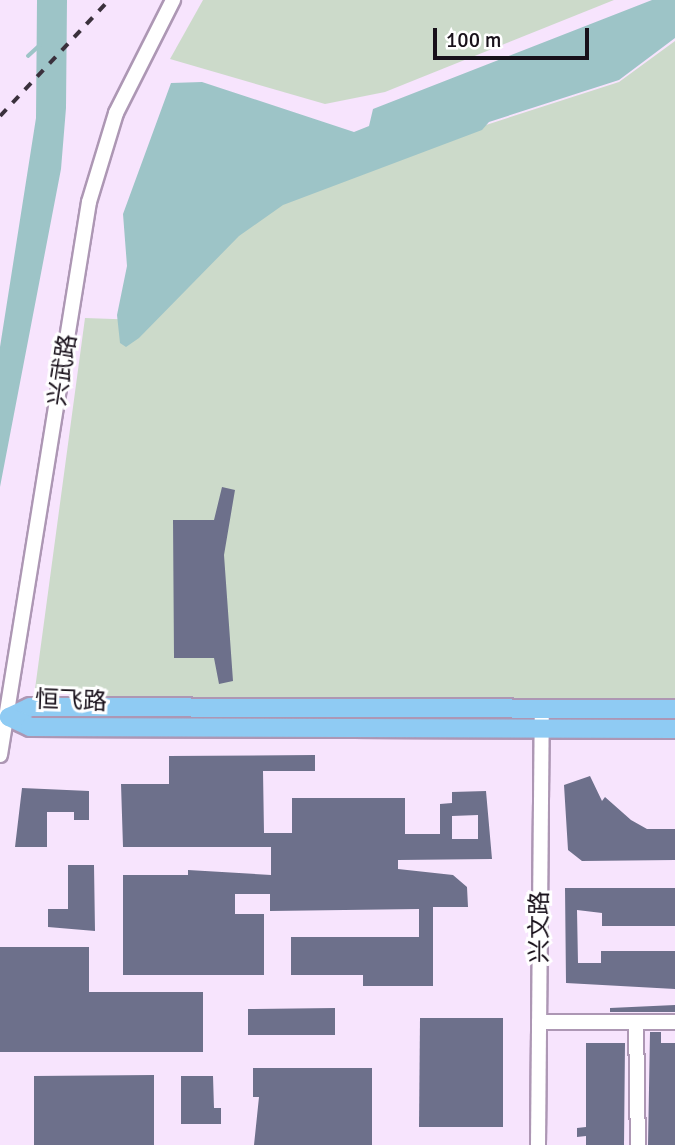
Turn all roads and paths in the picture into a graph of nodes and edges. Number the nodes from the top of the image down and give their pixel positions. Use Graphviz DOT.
graph roads {
  1 [pos="173,0"];
  2 [pos="542,709"];
  3 [pos="675,709"];
  4 [pos="4,721"];
  5 [pos="542,729"];
  6 [pos="675,729"];
  7 [pos="0,755"];
  8 [pos="636,1021"];
  9 [pos="675,1021"];
  10 [pos="540,1022"];
  11 [pos="538,1145"];
  12 [pos="638,1145"];
  1 -- 4 [label="street, 兴武路"];
  2 -- 3 [label="main road, 恒飞路"];
  2 -- 4 [label="main road, 恒飞路"];
  2 -- 5 [label="street, 兴文路"];
  4 -- 5 [label="main road, 恒飞路"];
  4 -- 7 [label="street, 兴武路"];
  5 -- 6 [label="main road, 恒飞路"];
  5 -- 10 [label="street, 兴文路"];
  8 -- 9 [label="street"];
  8 -- 10 [label="street"];
  8 -- 12 [label="street"];
  10 -- 11 [label="street, 兴文路"];
}
